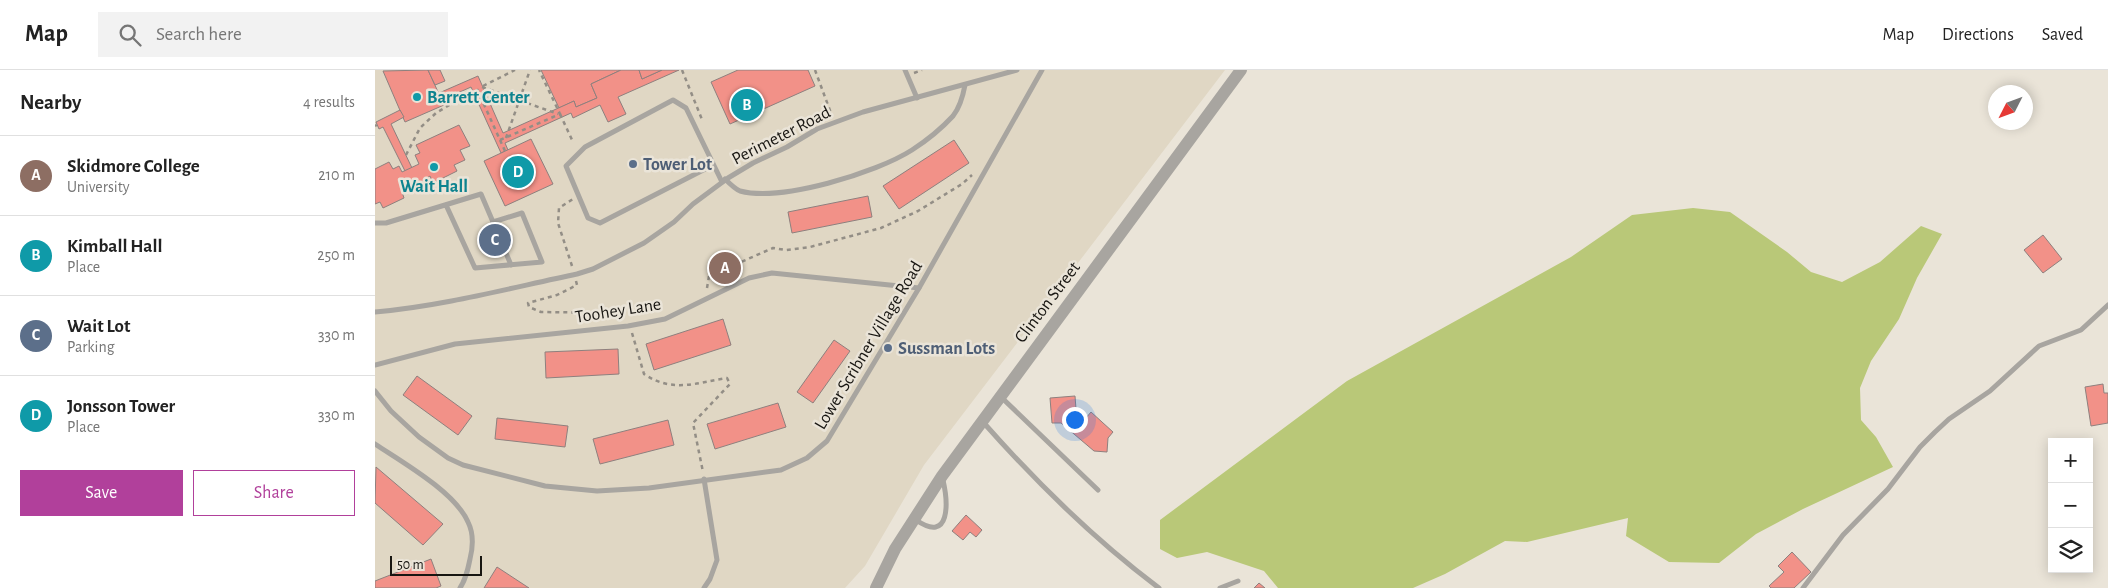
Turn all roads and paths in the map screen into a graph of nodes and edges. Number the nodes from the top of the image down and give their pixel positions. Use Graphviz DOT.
graph roads {
  1 [pos="515,70"];
  2 [pos="531,70"];
  3 [pos="539,70"];
  4 [pos="815,70"];
  5 [pos="905,70"];
  6 [pos="1013,70"];
  7 [pos="1043,70"];
  8 [pos="1241,70"];
  9 [pos="965,85"];
  10 [pos="917,98"];
  11 [pos="520,100"];
  12 [pos="559,114"];
  13 [pos="834,123"];
  14 [pos="506,138"];
  15 [pos="501,140"];
  16 [pos="573,142"];
  17 [pos="505,151"];
  18 [pos="406,155"];
  19 [pos="713,166"];
  20 [pos="975,173"];
  21 [pos="723,180"];
  22 [pos="579,196"];
  23 [pos="446,205"];
  24 [pos="493,222"];
  25 [pos="375,224"];
  26 [pos="511,265"];
  27 [pos="575,274"];
  28 [pos="919,288"];
  29 [pos="706,298"];
  30 [pos="2108,305"];
  31 [pos="375,312"];
  32 [pos="628,326"];
  33 [pos="375,365"];
  34 [pos="375,391"];
  35 [pos="999,396"];
  36 [pos="982,420"];
  37 [pos="375,444"];
  38 [pos="942,476"];
  39 [pos="704,479"];
  40 [pos="1098,490"];
  41 [pos="913,518"];
  42 [pos="1238,581"];
  43 [pos="460,588"];
  44 [pos="704,588"];
  45 [pos="876,588"];
  46 [pos="1159,588"];
  47 [pos="1220,588"];
  48 [pos="1803,588"];
  1 -- 11 [label="path"];
  2 -- 11 [label="path"];
  3 -- 12 [label="path"];
  4 -- 13 [label="path"];
  5 -- 10 [label="lane"];
  6 -- 9 [label="lane, Perimeter Road"];
  7 -- 28 [label="lane, Lower Scribner Village Road"];
  8 -- 35 [label="street, Clinton Street"];
  9 -- 10 [label="lane, Perimeter Road"];
  9 -- 21 [label="lane"];
  10 -- 13 [label="lane, Perimeter Road"];
  11 -- 12 [label="path"];
  11 -- 14 [label="path"];
  12 -- 14 [label="path"];
  12 -- 16 [label="path"];
  13 -- 21 [label="lane, Perimeter Road"];
  14 -- 15 [label="path"];
  15 -- 17 [label="path"];
  15 -- 18 [label="path"];
  19 -- 21 [label="lane"];
  19 -- 22 [label="lane"];
  19 -- 22 [label="lane"];
  20 -- 29 [label="path"];
  21 -- 27 [label="lane, Perimeter Road"];
  22 -- 27 [label="path"];
  23 -- 24 [label="lane"];
  23 -- 25 [label="lane"];
  23 -- 26 [label="lane"];
  24 -- 26 [label="lane"];
  24 -- 26 [label="lane"];
  27 -- 31 [label="lane, Perimeter Road"];
  27 -- 32 [label="path"];
  28 -- 29 [label="lane, Toohey Lane"];
  28 -- 39 [label="lane, Lower Scribner Village Road"];
  29 -- 32 [label="lane, Toohey Lane"];
  30 -- 48 [label="lane"];
  32 -- 33 [label="lane, Toohey Lane"];
  32 -- 39 [label="path"];
  34 -- 39 [label="lane, Lower Scribner Village Road"];
  35 -- 36 [label="street, Clinton Street"];
  35 -- 40 [label="lane"];
  36 -- 38 [label="street, Clinton Street"];
  36 -- 46 [label="lane"];
  37 -- 43 [label="lane"];
  38 -- 41 [label="street, Clinton Street"];
  38 -- 41 [label="lane"];
  39 -- 44 [label="lane"];
  41 -- 45 [label="street, Clinton Street"];
  42 -- 47 [label="lane"];
}
